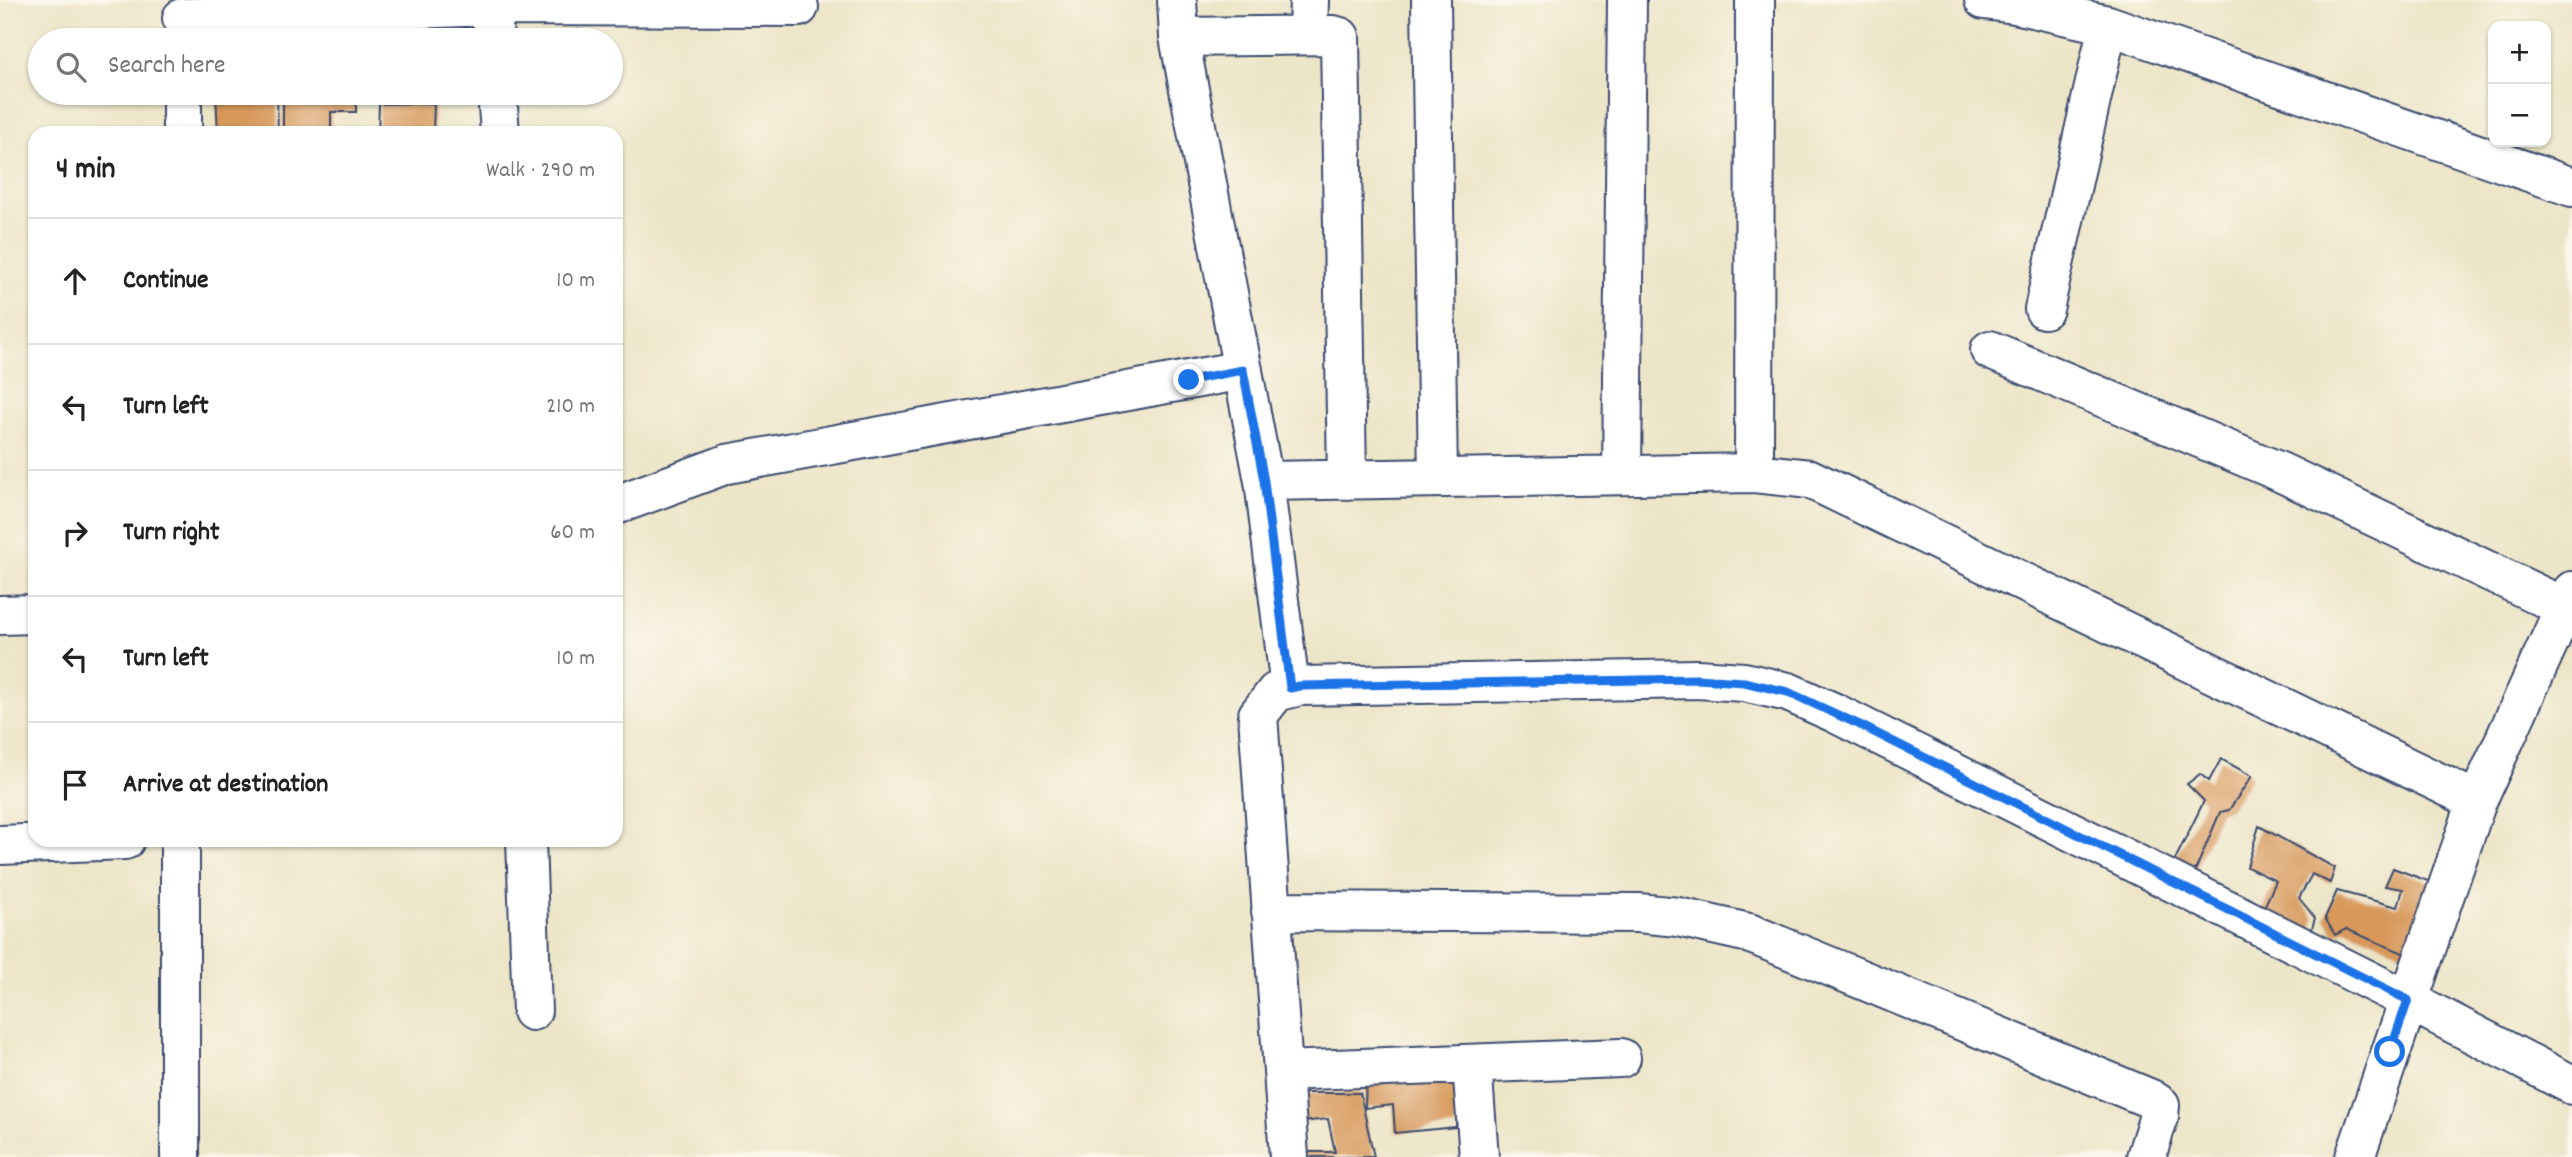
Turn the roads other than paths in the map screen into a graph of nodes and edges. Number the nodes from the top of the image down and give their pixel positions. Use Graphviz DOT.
graph roads {
  1 [pos="1177,0"];
  2 [pos="1431,0"];
  3 [pos="1628,0"];
  4 [pos="1755,0"];
  5 [pos="1984,0"];
  6 [pos="799,7"];
  7 [pos="492,15"];
  8 [pos="1308,18"];
  9 [pos="182,19"];
  10 [pos="2108,25"];
  11 [pos="1179,37"];
  12 [pos="182,105"];
  13 [pos="498,105"];
  14 [pos="182,126"];
  15 [pos="499,126"];
  16 [pos="2572,187"];
  17 [pos="2044,309"];
  18 [pos="1990,350"];
  19 [pos="1243,370"];
  20 [pos="1755,473"];
  21 [pos="1622,475"];
  22 [pos="1438,478"];
  23 [pos="1347,480"];
  24 [pos="1264,481"];
  25 [pos="623,502"];
  26 [pos="2568,599"];
  27 [pos="28,614"];
  28 [pos="0,615"];
  29 [pos="1290,688"];
  30 [pos="2477,801"];
  31 [pos="28,844"];
  32 [pos="0,845"];
  33 [pos="180,847"];
  34 [pos="526,847"];
  35 [pos="1271,911"];
  36 [pos="2408,1000"];
  37 [pos="532,1011"];
  38 [pos="1621,1058"];
  39 [pos="1472,1064"];
  40 [pos="1283,1071"];
  41 [pos="2572,1085"];
  42 [pos="180,1157"];
  43 [pos="1289,1157"];
  44 [pos="1479,1157"];
  45 [pos="2146,1157"];
  46 [pos="2355,1157"];
  1 -- 11 [label="street"];
  2 -- 22 [label="street"];
  3 -- 21 [label="street"];
  4 -- 20 [label="street"];
  5 -- 10 [label="street"];
  6 -- 7 [label="street"];
  7 -- 9 [label="street"];
  8 -- 11 [label="street"];
  8 -- 23 [label="street"];
  10 -- 16 [label="street"];
  10 -- 17 [label="street"];
  11 -- 19 [label="street"];
  12 -- 14 [label="street"];
  13 -- 15 [label="street"];
  18 -- 26 [label="street"];
  19 -- 24 [label="street"];
  19 -- 25 [label="street"];
  20 -- 21 [label="street"];
  20 -- 30 [label="street"];
  21 -- 22 [label="street"];
  22 -- 23 [label="street"];
  23 -- 24 [label="street"];
  24 -- 29 [label="street"];
  26 -- 30 [label="street"];
  27 -- 28 [label="street"];
  29 -- 35 [label="street"];
  29 -- 36 [label="street"];
  30 -- 36 [label="street"];
  31 -- 32 [label="street"];
  33 -- 42 [label="street"];
  34 -- 37 [label="street"];
  35 -- 40 [label="street"];
  35 -- 45 [label="street"];
  36 -- 41 [label="street"];
  36 -- 46 [label="street"];
  38 -- 39 [label="street"];
  39 -- 40 [label="street"];
  39 -- 44 [label="street"];
  40 -- 43 [label="street"];
}
